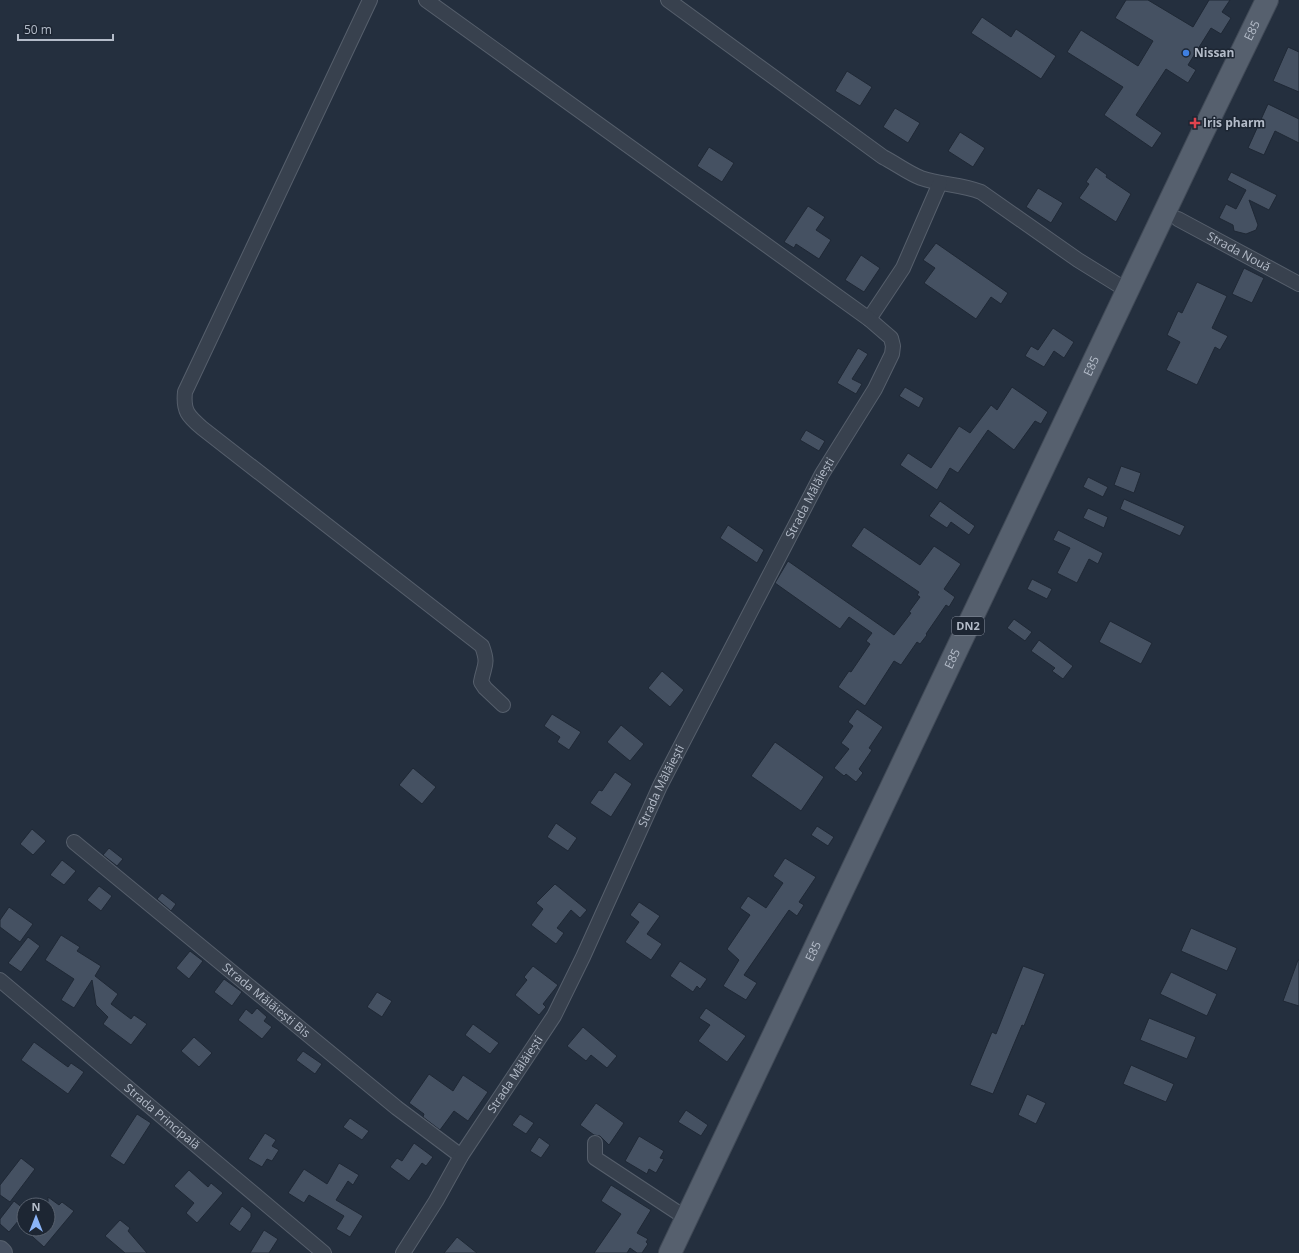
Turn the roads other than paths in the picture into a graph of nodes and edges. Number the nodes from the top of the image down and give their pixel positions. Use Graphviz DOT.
graph roads {
  1 [pos="370,0"];
  2 [pos="426,0"];
  3 [pos="668,0"];
  4 [pos="1267,0"];
  5 [pos="1282,0"];
  6 [pos="940,183"];
  7 [pos="1178,219"];
  8 [pos="1299,284"];
  9 [pos="1128,291"];
  10 [pos="870,319"];
  11 [pos="503,705"];
  12 [pos="74,842"];
  13 [pos="0,980"];
  14 [pos="595,1143"];
  15 [pos="461,1156"];
  16 [pos="686,1218"];
  17 [pos="0,1250"];
  18 [pos="2,1253"];
  19 [pos="324,1253"];
  20 [pos="403,1253"];
  21 [pos="670,1253"];
  22 [pos="685,1253"];
  1 -- 11 [label="street"];
  2 -- 10 [label="street, Strada Mălăiești"];
  3 -- 6 [label="street"];
  4 -- 9 [label="main road, E85 / DN2"];
  5 -- 7 [label="main road, E85 / DN2"];
  6 -- 9 [label="street"];
  6 -- 10 [label="street"];
  7 -- 8 [label="street, Strada Nouă"];
  7 -- 22 [label="main road, E85 / DN2"];
  9 -- 16 [label="main road, E85 / DN2"];
  10 -- 15 [label="street, Strada Mălăiești"];
  12 -- 15 [label="street, Strada Mălăiești Bis"];
  13 -- 19 [label="street, Strada Principală"];
  14 -- 16 [label="street"];
  15 -- 20 [label="street, Strada Mălăiești"];
  16 -- 21 [label="main road, E85 / DN2"];
  17 -- 18 [label="main road"];
}
